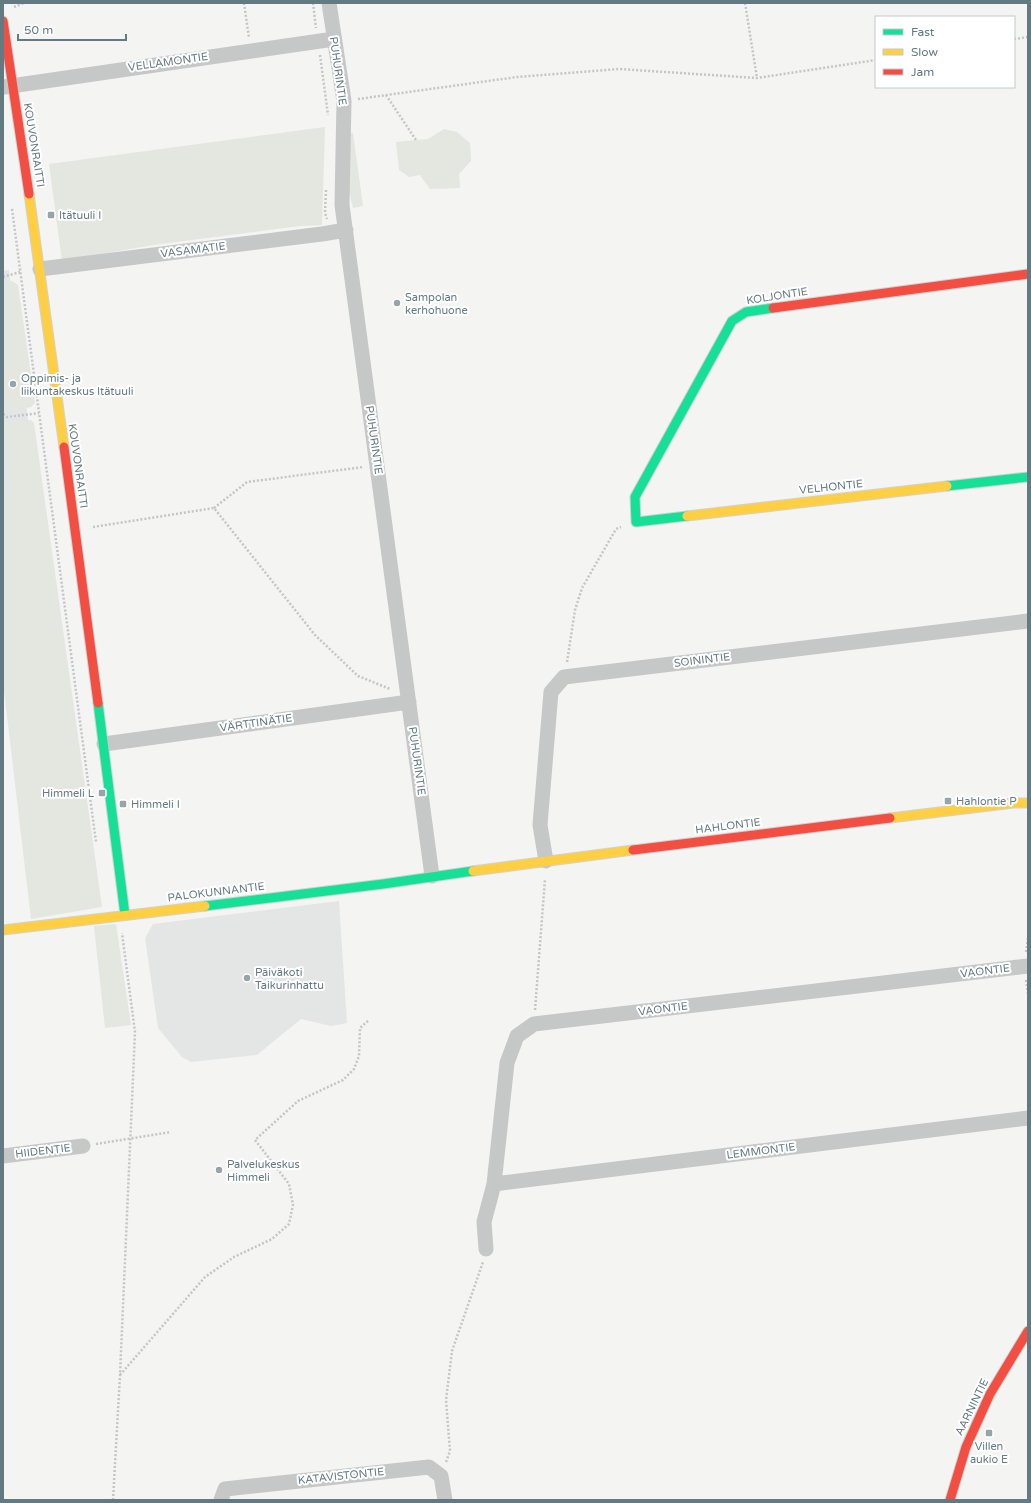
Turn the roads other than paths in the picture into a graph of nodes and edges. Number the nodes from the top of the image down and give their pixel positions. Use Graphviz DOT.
graph roads {
  1 [pos="329,3"];
  2 [pos="3,21"];
  3 [pos="334,39"];
  4 [pos="7,86"];
  5 [pos="346,230"];
  6 [pos="40,269"];
  7 [pos="1028,274"];
  8 [pos="1028,477"];
  9 [pos="636,522"];
  10 [pos="1028,621"];
  11 [pos="409,702"];
  12 [pos="104,744"];
  13 [pos="1028,803"];
  14 [pos="546,860"];
  15 [pos="432,876"];
  16 [pos="121,916"];
  17 [pos="3,930"];
  18 [pos="1028,966"];
  19 [pos="1028,1118"];
  20 [pos="83,1146"];
  21 [pos="3,1156"];
  22 [pos="494,1184"];
  23 [pos="486,1249"];
  24 [pos="1028,1331"];
  25 [pos="221,1500"];
  26 [pos="445,1500"];
  27 [pos="950,1500"];
  1 -- 3 [label="street, PUHURINTIE"];
  2 -- 4 [label="street, KOUVONRAITTI"];
  3 -- 4 [label="street, VELLAMONTIE"];
  3 -- 5 [label="street, PUHURINTIE"];
  4 -- 6 [label="street, KOUVONRAITTI"];
  5 -- 6 [label="street, VASAMATIE"];
  5 -- 11 [label="street, PUHURINTIE"];
  6 -- 12 [label="street, KOUVONRAITTI"];
  7 -- 9 [label="street, KOLJONTIE"];
  8 -- 9 [label="street, VELHONTIE"];
  10 -- 14 [label="street, SOININTIE"];
  11 -- 12 [label="street, VÄRTTINÄTIE"];
  11 -- 15 [label="street, PUHURINTIE"];
  12 -- 16 [label="street, KOUVONRAITTI"];
  13 -- 14 [label="street, HAHLONTIE"];
  14 -- 15 [label="street, HAHLONTIE"];
  15 -- 16 [label="street, PALOKUNNANTIE"];
  16 -- 17 [label="street, PALOKUNNANTIE"];
  18 -- 22 [label="street, VAONTIE"];
  19 -- 22 [label="street, LEMMONTIE"];
  20 -- 21 [label="street, HIIDENTIE"];
  22 -- 23 [label="street, VAONTIE"];
  24 -- 27 [label="street, AARNINTIE"];
  25 -- 26 [label="street, KATAVISTONTIE"];
}
